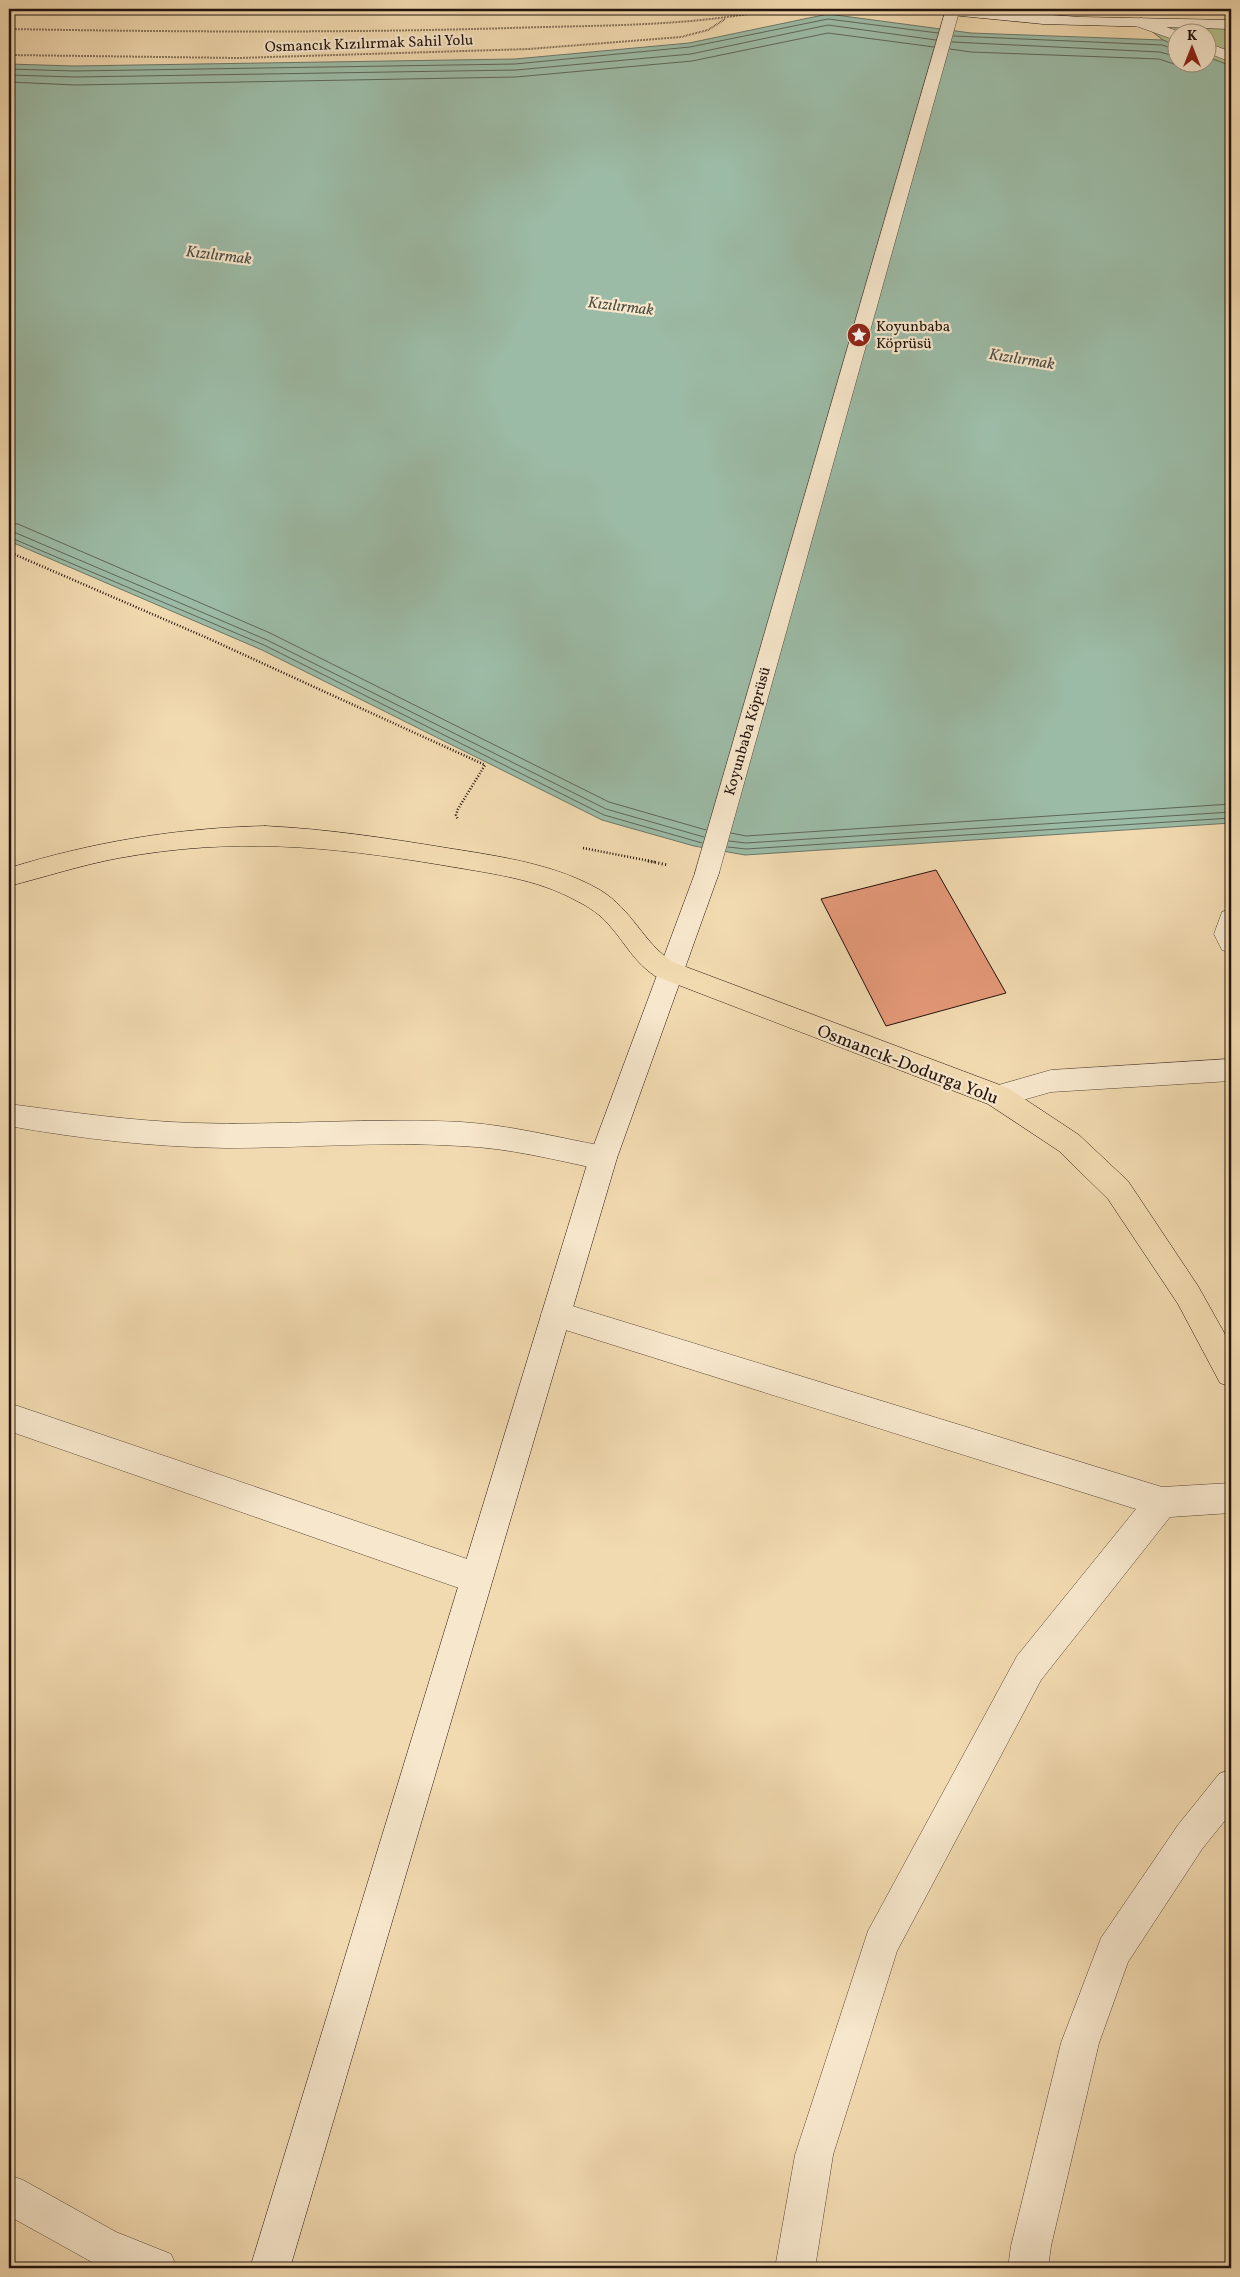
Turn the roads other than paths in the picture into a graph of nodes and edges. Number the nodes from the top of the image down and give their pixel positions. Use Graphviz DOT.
graph roads {
  1 [pos="930,9"];
  2 [pos="951,12"];
  3 [pos="1140,23"];
  4 [pos="1231,25"];
  5 [pos="1168,33"];
  6 [pos="1218,52"];
  7 [pos="1231,57"];
  8 [pos="9,877"];
  9 [pos="1231,919"];
  10 [pos="1231,943"];
  11 [pos="672,972"];
  12 [pos="1231,1070"];
  13 [pos="998,1096"];
  14 [pos="9,1115"];
  15 [pos="603,1158"];
  16 [pos="556,1314"];
  17 [pos="1231,1373"];
  18 [pos="9,1417"];
  19 [pos="1231,1498"];
  20 [pos="1162,1502"];
  21 [pos="476,1578"];
  22 [pos="1231,1786"];
  23 [pos="9,2194"];
  24 [pos="158,2268"];
  25 [pos="270,2268"];
  26 [pos="795,2268"];
  27 [pos="1028,2268"];
  1 -- 2 [label="street"];
  2 -- 3 [label="street"];
  2 -- 11 [label="street, Koyunbaba Köprüsü"];
  3 -- 4 [label="street"];
  3 -- 5 [label="street"];
  6 -- 7 [label="street"];
  8 -- 11 [label="main road, Osmancık-Dodurga Yolu"];
  9 -- 10 [label="street"];
  11 -- 13 [label="main road, Osmancık-Dodurga Yolu"];
  11 -- 15 [label="street, Koyunbaba Köprüsü"];
  12 -- 13 [label="street"];
  13 -- 17 [label="main road, Osmancık-Dodurga Yolu"];
  14 -- 15 [label="street"];
  15 -- 16 [label="street, Koyunbaba Köprüsü"];
  16 -- 20 [label="street"];
  16 -- 21 [label="street, Koyunbaba Köprüsü"];
  18 -- 21 [label="street"];
  19 -- 20 [label="street"];
  20 -- 26 [label="street"];
  21 -- 25 [label="street, Koyunbaba Köprüsü"];
  22 -- 27 [label="street"];
  23 -- 24 [label="street"];
}
